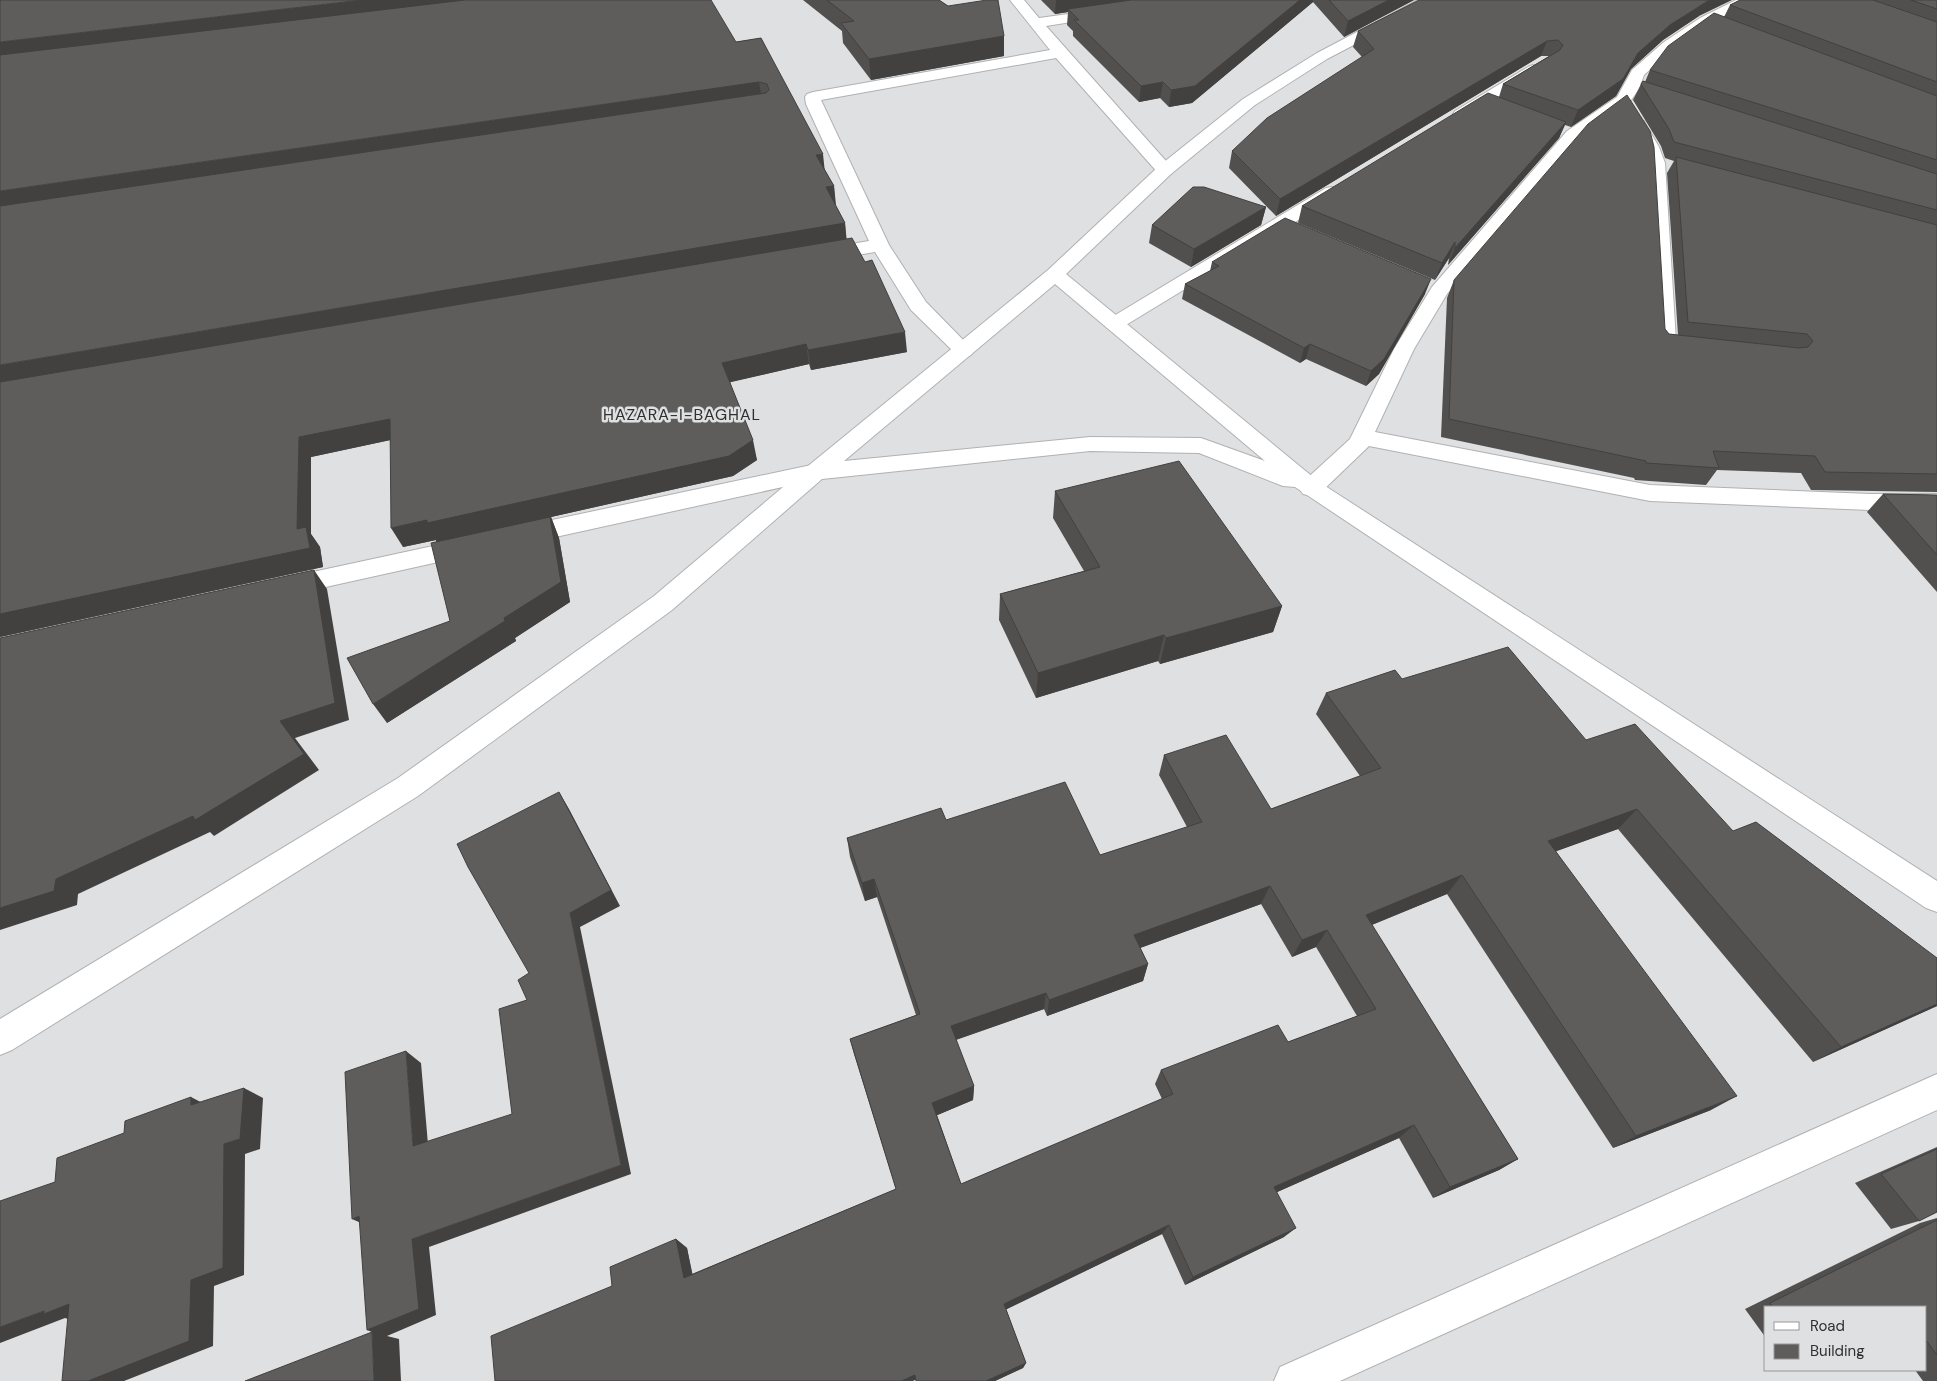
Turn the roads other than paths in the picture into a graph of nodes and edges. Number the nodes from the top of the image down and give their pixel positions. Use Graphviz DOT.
graph roads {
  1 [pos="1017,0"];
  2 [pos="1429,0"];
  3 [pos="1747,0"];
  4 [pos="1115,11"];
  5 [pos="1705,21"];
  6 [pos="1036,23"];
  7 [pos="1724,28"];
  8 [pos="1060,53"];
  9 [pos="1547,61"];
  10 [pos="1627,95"];
  11 [pos="1650,95"];
  12 [pos="1482,102"];
  13 [pos="1500,109"];
  14 [pos="1448,122"];
  15 [pos="1656,163"];
  16 [pos="1674,168"];
  17 [pos="1165,170"];
  18 [pos="1347,183"];
  19 [pos="1280,224"];
  20 [pos="1297,231"];
  21 [pos="880,245"];
  22 [pos="802,259"];
  23 [pos="1055,274"];
  24 [pos="1114,324"];
  25 [pos="1703,350"];
  26 [pos="964,351"];
  27 [pos="1362,436"];
  28 [pos="816,472"];
  29 [pos="1311,488"];
  30 [pos="1937,502"];
  31 [pos="262,592"];
  32 [pos="1937,898"];
  33 [pos="0,1038"];
  34 [pos="1937,1092"];
  35 [pos="1294,1381"];
  1 -- 6 [label="street"];
  2 -- 17 [label="street"];
  3 -- 5 [label="street"];
  4 -- 6 [label="street"];
  5 -- 7 [label="street"];
  5 -- 10 [label="street"];
  6 -- 8 [label="street"];
  8 -- 17 [label="street"];
  8 -- 21 [label="street"];
  9 -- 12 [label="street"];
  10 -- 11 [label="street"];
  10 -- 15 [label="street"];
  10 -- 27 [label="street"];
  12 -- 13 [label="street"];
  12 -- 14 [label="street"];
  15 -- 16 [label="street"];
  15 -- 25 [label="street"];
  17 -- 23 [label="street"];
  18 -- 19 [label="street"];
  19 -- 20 [label="street"];
  19 -- 24 [label="street"];
  21 -- 22 [label="street"];
  21 -- 26 [label="street"];
  23 -- 24 [label="street"];
  23 -- 26 [label="street"];
  24 -- 29 [label="street"];
  26 -- 28 [label="street"];
  27 -- 29 [label="street"];
  27 -- 30 [label="street"];
  28 -- 29 [label="street"];
  28 -- 31 [label="street"];
  28 -- 33 [label="street"];
  29 -- 32 [label="street"];
  34 -- 35 [label="street"];
}
